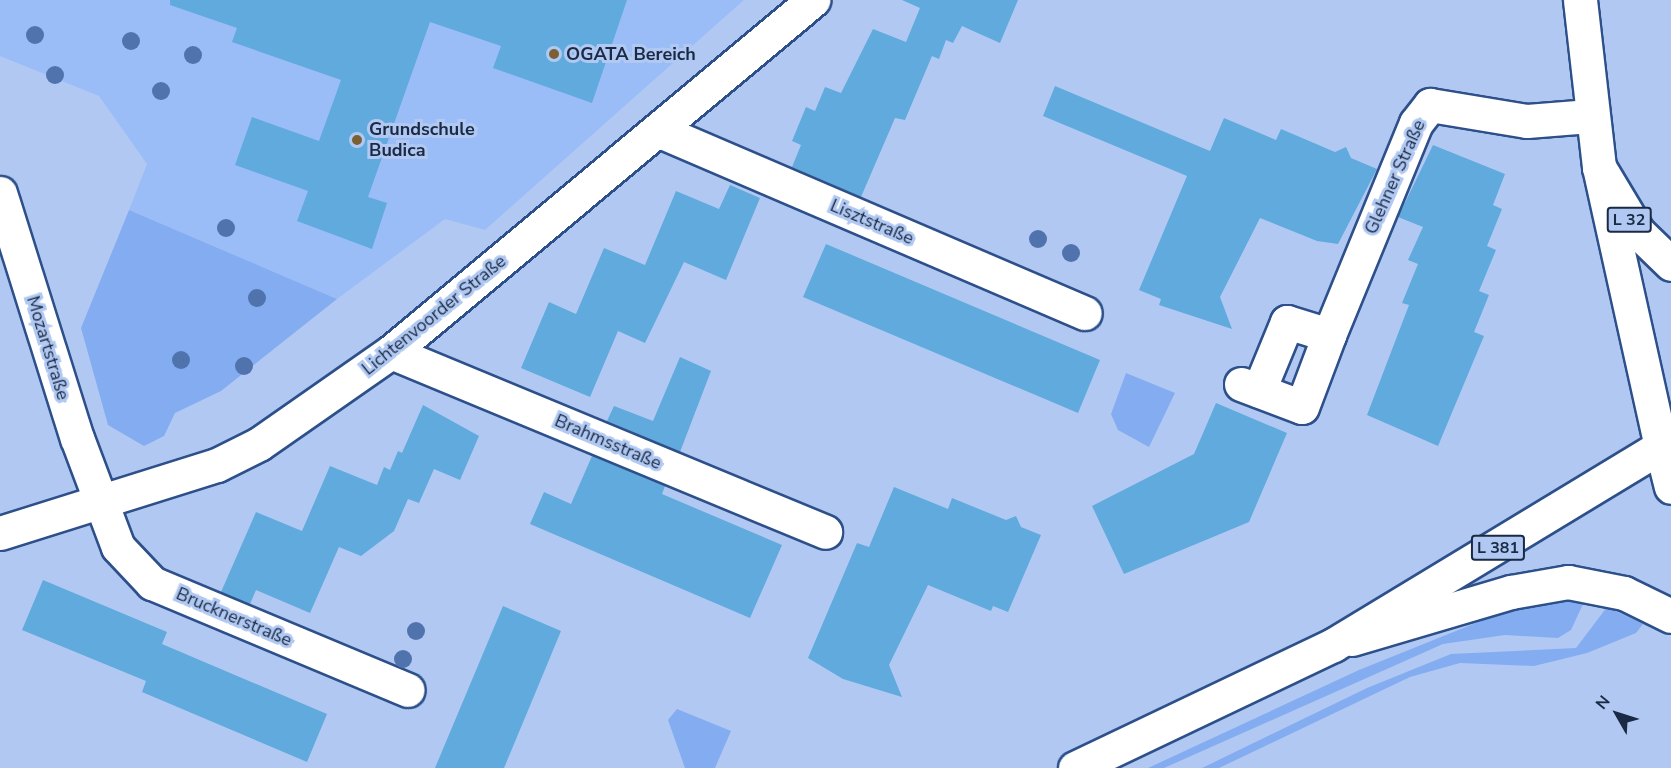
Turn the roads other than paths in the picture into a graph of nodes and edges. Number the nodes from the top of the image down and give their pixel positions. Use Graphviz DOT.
graph roads {
  1 [pos="813,0"];
  2 [pos="1580,0"];
  3 [pos="1590,116"];
  4 [pos="660,131"];
  5 [pos="1599,167"];
  6 [pos="0,194"];
  7 [pos="1671,264"];
  8 [pos="1084,313"];
  9 [pos="1329,335"];
  10 [pos="390,352"];
  11 [pos="1666,444"];
  12 [pos="1671,487"];
  13 [pos="99,501"];
  14 [pos="825,532"];
  15 [pos="0,534"];
  16 [pos="1671,616"];
  17 [pos="1333,645"];
  18 [pos="408,690"];
  19 [pos="1075,768"];
  1 -- 4 [label="street, Lichtenvoorder Straße"];
  2 -- 3 [label="street"];
  3 -- 5 [label="street"];
  3 -- 9 [label="street, Glehner Straße"];
  4 -- 8 [label="street, Lisztstraße"];
  4 -- 10 [label="street, Lichtenvoorder Straße"];
  5 -- 7 [label="street, L 32"];
  5 -- 11 [label="street"];
  6 -- 13 [label="street, Mozartstraße"];
  9 -- 9 [label="street, Glehner Straße"];
  10 -- 13 [label="street, Lichtenvoorder Straße"];
  10 -- 14 [label="street, Brahmsstraße"];
  11 -- 12 [label="street"];
  11 -- 17 [label="street, L 381"];
  13 -- 15 [label="street, Lichtenvoorder Straße"];
  13 -- 18 [label="street, Brucknerstraße"];
  16 -- 17 [label="street"];
  17 -- 19 [label="street, L 381"];
}
